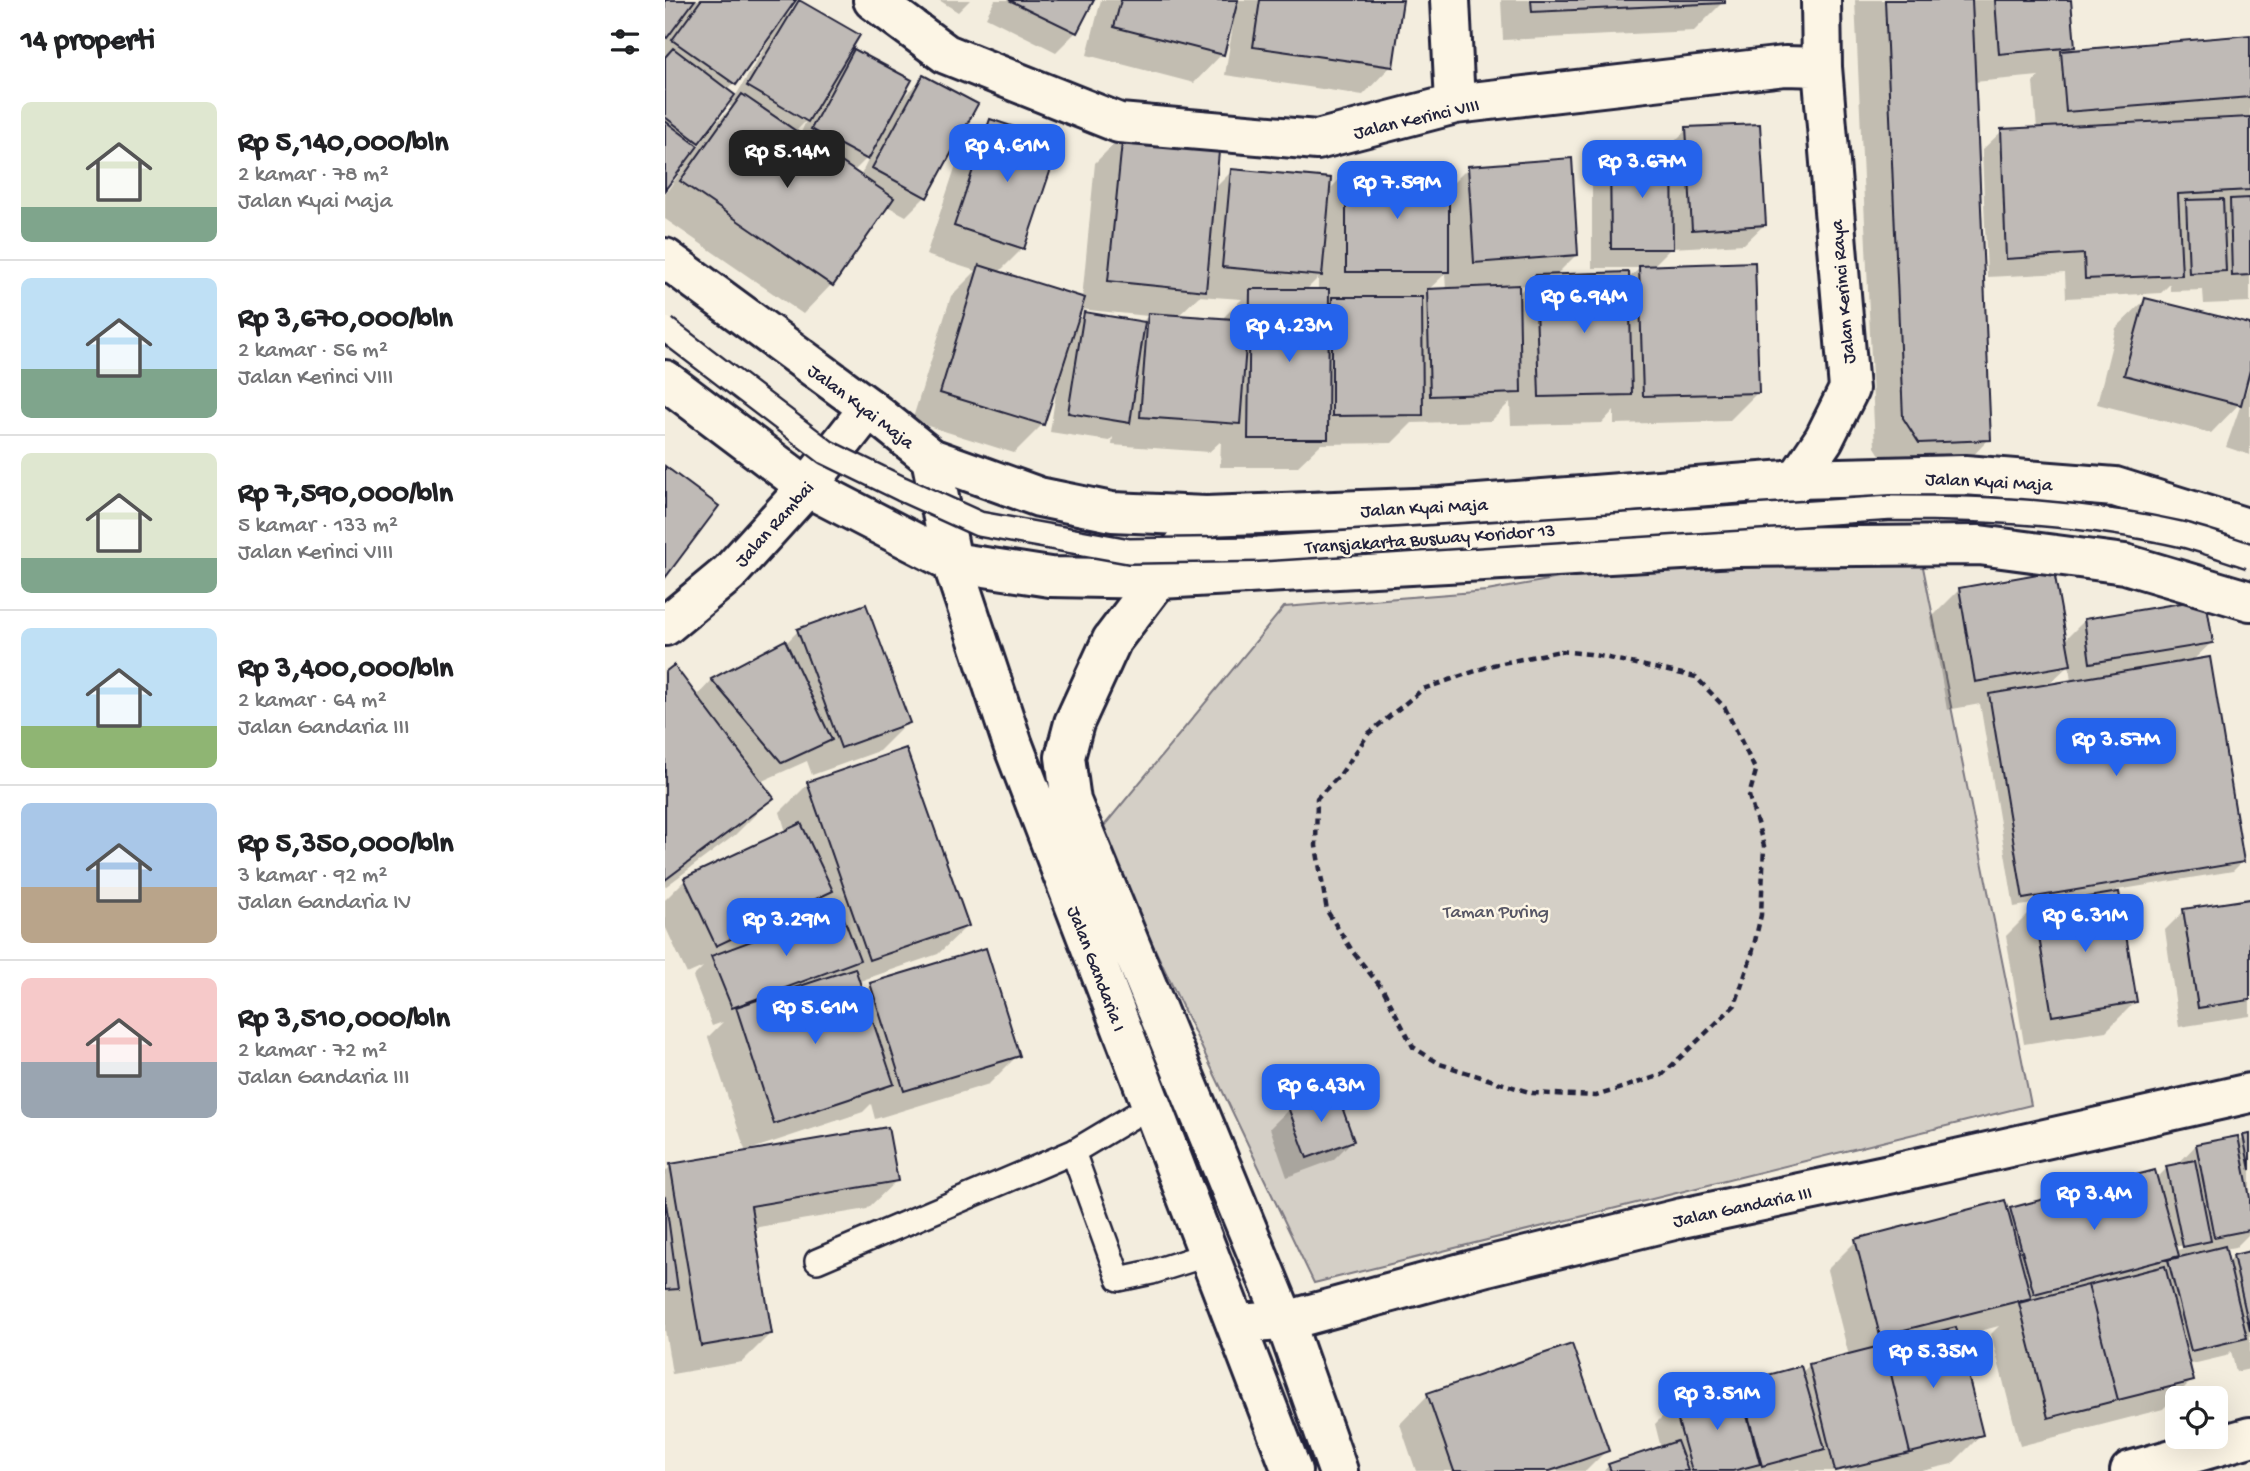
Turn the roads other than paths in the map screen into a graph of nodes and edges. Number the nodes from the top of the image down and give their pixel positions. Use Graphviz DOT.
graph roads {
  1 [pos="873,0"];
  2 [pos="1450,0"];
  3 [pos="1821,0"];
  4 [pos="1822,67"];
  5 [pos="1455,104"];
  6 [pos="665,258"];
  7 [pos="665,329"];
  8 [pos="665,380"];
  9 [pos="869,408"];
  10 [pos="932,458"];
  11 [pos="1797,479"];
  12 [pos="807,487"];
  13 [pos="1206,516"];
  14 [pos="2250,529"];
  15 [pos="1736,547"];
  16 [pos="2250,556"];
  17 [pos="952,562"];
  18 [pos="1160,579"];
  19 [pos="2250,601"];
  20 [pos="665,626"];
  21 [pos="2250,1093"];
  22 [pos="1150,1107"];
  23 [pos="1073,1152"];
  24 [pos="1209,1254"];
  25 [pos="817,1261"];
  26 [pos="1285,1321"];
  27 [pos="1236,1324"];
  28 [pos="2250,1437"];
  29 [pos="1291,1471"];
  30 [pos="1338,1471"];
  31 [pos="2130,1471"];
  1 -- 5 [label="main road, Jalan Kerinci VIII"];
  2 -- 5 [label="main road"];
  3 -- 4 [label="main road, Jalan Kerinci Raya"];
  4 -- 5 [label="main road, Jalan Kerinci VIII"];
  4 -- 11 [label="main road, Jalan Kerinci Raya"];
  6 -- 9 [label="main road, Jalan Kyai Maja"];
  7 -- 16 [label="lane, Transjakarta Busway Koridor 13, bridge"];
  8 -- 12 [label="main road"];
  9 -- 10 [label="main road, Jalan Kyai Maja"];
  9 -- 12 [label="main road, Jalan Rambai"];
  10 -- 13 [label="main road, Jalan Kyai Maja"];
  10 -- 17 [label="main road, Jalan Gandaria I"];
  11 -- 13 [label="main road, Jalan Kyai Maja"];
  11 -- 14 [label="main road, Jalan Kyai Maja"];
  11 -- 15 [label="main road, Jalan Kerinci Raya"];
  12 -- 17 [label="main road"];
  12 -- 20 [label="main road, Jalan Rambai"];
  13 -- 18 [label="main road, Jalan Gandaria I"];
  15 -- 18 [label="main road"];
  15 -- 19 [label="main road"];
  17 -- 18 [label="main road"];
  17 -- 22 [label="main road, Jalan Gandaria I"];
  18 -- 26 [label="main road, Jalan Gandaria I"];
  21 -- 26 [label="main road, Jalan Gandaria III"];
  22 -- 23 [label="lane"];
  22 -- 24 [label="main road, Jalan Gandaria I"];
  23 -- 24 [label="lane"];
  23 -- 25 [label="lane"];
  24 -- 27 [label="main road, Jalan Gandaria I"];
  26 -- 27 [label="main road, Jalan Gandaria III"];
  26 -- 30 [label="main road, Jalan Gandaria I"];
  27 -- 29 [label="main road, Jalan Gandaria I"];
  28 -- 31 [label="main road"];
}
